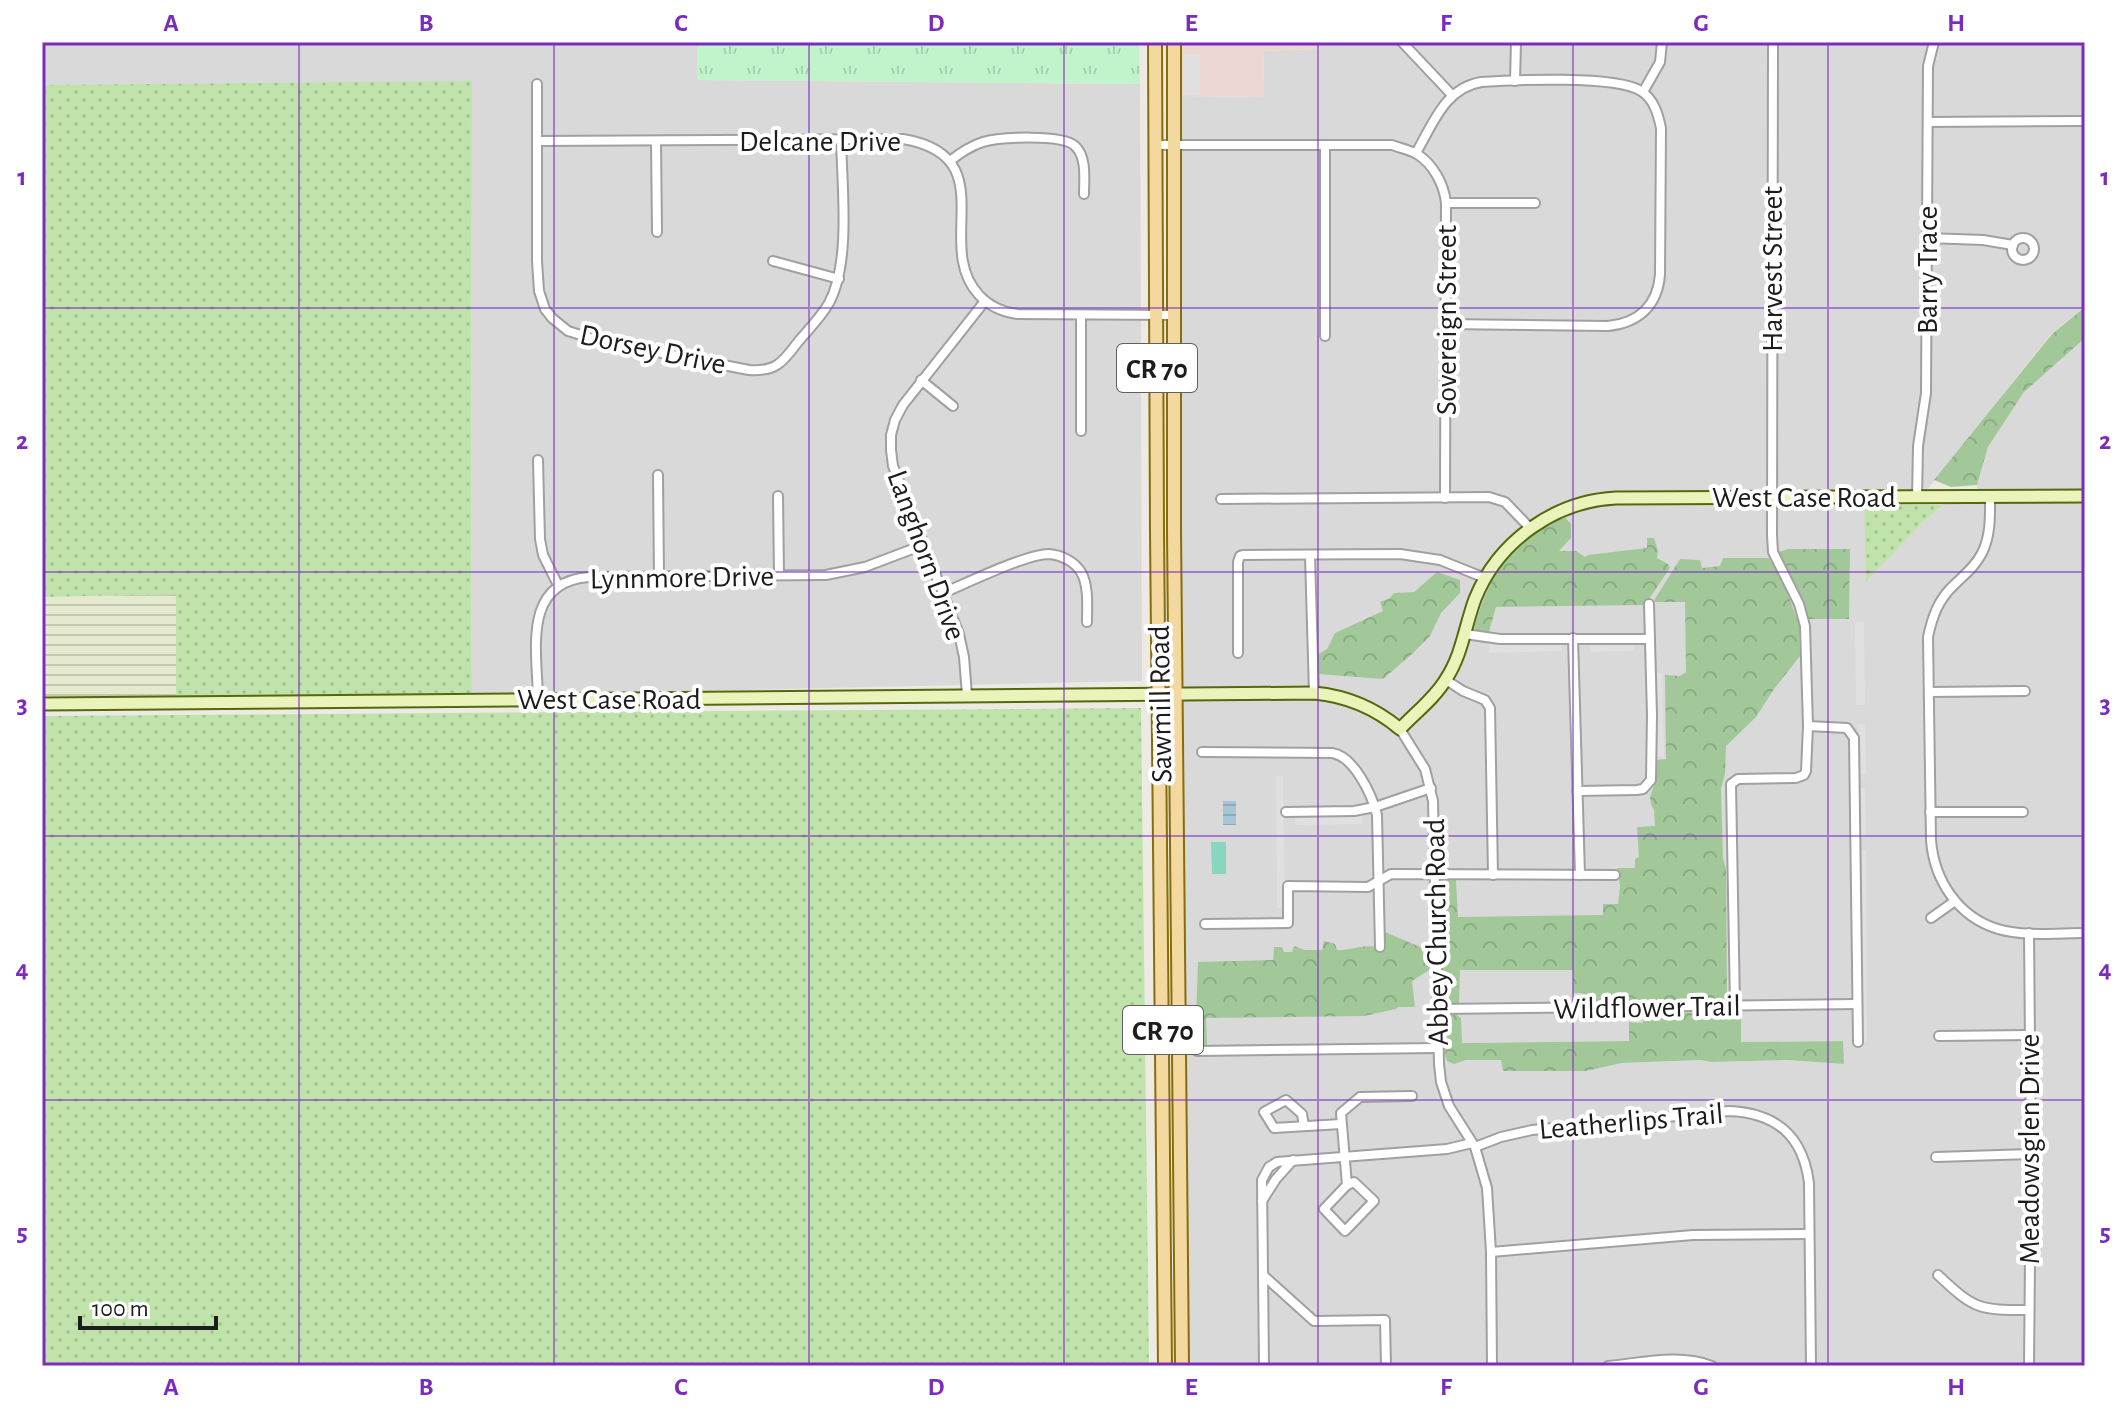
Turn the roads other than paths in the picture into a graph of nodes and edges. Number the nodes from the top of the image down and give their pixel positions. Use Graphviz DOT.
graph roads {
  1 [pos="1155,42"];
  2 [pos="1174,42"];
  3 [pos="1402,42"];
  4 [pos="1516,42"];
  5 [pos="1662,42"];
  6 [pos="1773,42"];
  7 [pos="1934,42"];
  8 [pos="1515,81"];
  9 [pos="537,84"];
  10 [pos="1643,92"];
  11 [pos="1452,95"];
  12 [pos="2085,121"];
  13 [pos="1928,122"];
  14 [pos="841,139"];
  15 [pos="537,141"];
  16 [pos="656,141"];
  17 [pos="1157,145"];
  18 [pos="1173,145"];
  19 [pos="1325,145"];
  20 [pos="1416,153"];
  21 [pos="950,161"];
  22 [pos="1084,194"];
  23 [pos="1446,203"];
  24 [pos="1535,203"];
  25 [pos="657,232"];
  26 [pos="1927,238"];
  27 [pos="2013,245"];
  28 [pos="773,261"];
  29 [pos="839,279"];
  30 [pos="985,301"];
  31 [pos="1157,314"];
  32 [pos="1081,315"];
  33 [pos="1173,315"];
  34 [pos="1445,324"];
  35 [pos="1325,336"];
  36 [pos="921,380"];
  37 [pos="953,406"];
  38 [pos="1081,431"];
  39 [pos="538,460"];
  40 [pos="658,475"];
  41 [pos="778,496"];
  42 [pos="1772,496"];
  43 [pos="1990,496"];
  44 [pos="2085,496"];
  45 [pos="1445,498"];
  46 [pos="1917,498"];
  47 [pos="1221,499"];
  48 [pos="1530,528"];
  49 [pos="923,545"];
  50 [pos="1310,556"];
  51 [pos="779,575"];
  52 [pos="659,576"];
  53 [pos="1485,578"];
  54 [pos="558,585"];
  55 [pos="943,593"];
  56 [pos="1649,604"];
  57 [pos="1087,622"];
  58 [pos="1465,634"];
  59 [pos="1573,638"];
  60 [pos="1650,639"];
  61 [pos="1238,653"];
  62 [pos="1446,680"];
  63 [pos="2025,691"];
  64 [pos="1929,692"];
  65 [pos="1314,693"];
  66 [pos="1159,694"];
  67 [pos="1176,694"];
  68 [pos="967,695"];
  69 [pos="538,698"];
  70 [pos="42,704"];
  71 [pos="1808,726"];
  72 [pos="1400,729"];
  73 [pos="1202,752"];
  74 [pos="1431,788"];
  75 [pos="1577,791"];
  76 [pos="1375,807"];
  77 [pos="1286,812"];
  78 [pos="1930,812"];
  79 [pos="2023,812"];
  80 [pos="1436,874"];
  81 [pos="1493,875"];
  82 [pos="1580,875"];
  83 [pos="1615,875"];
  84 [pos="1379,882"];
  85 [pos="1955,901"];
  86 [pos="1931,918"];
  87 [pos="1205,924"];
  88 [pos="2029,933"];
  89 [pos="2085,933"];
  90 [pos="1380,947"];
  91 [pos="1857,1004"];
  92 [pos="1735,1006"];
  93 [pos="1437,1009"];
  94 [pos="2029,1035"];
  95 [pos="1939,1036"];
  96 [pos="1858,1042"];
  97 [pos="1438,1048"];
  98 [pos="1197,1051"];
  99 [pos="1412,1096"];
  100 [pos="1341,1124"];
  101 [pos="1304,1126"];
  102 [pos="1473,1145"];
  103 [pos="2031,1154"];
  104 [pos="1343,1156"];
  105 [pos="1936,1157"];
  106 [pos="1347,1185"];
  107 [pos="1809,1234"];
  108 [pos="1491,1252"];
  109 [pos="1263,1275"];
  110 [pos="1938,1275"];
  111 [pos="2029,1310"];
  112 [pos="1165,1366"];
  113 [pos="1182,1366"];
  114 [pos="1264,1366"];
  115 [pos="1386,1366"];
  116 [pos="1492,1366"];
  117 [pos="1608,1366"];
  118 [pos="1712,1366"];
  119 [pos="1811,1366"];
  120 [pos="2029,1366"];
  1 -- 17 [label="main road, Sawmill Road / CR 70"];
  2 -- 18 [label="main road, Sawmill Road / CR 70"];
  3 -- 11 [label="street"];
  4 -- 8 [label="street"];
  5 -- 10 [label="street"];
  6 -- 42 [label="street, Harvest Street"];
  7 -- 13 [label="street, Barry Trace"];
  8 -- 10 [label="street"];
  8 -- 11 [label="street"];
  9 -- 15 [label="street, Dorsey Drive"];
  10 -- 34 [label="street"];
  11 -- 20 [label="street"];
  12 -- 13 [label="street"];
  13 -- 26 [label="street, Barry Trace"];
  14 -- 16 [label="street, Delcane Drive"];
  14 -- 21 [label="street, Delcane Drive"];
  14 -- 29 [label="street"];
  15 -- 16 [label="street, Delcane Drive"];
  15 -- 29 [label="street, Dorsey Drive"];
  16 -- 25 [label="street"];
  17 -- 18 [label="street"];
  17 -- 31 [label="main road, Sawmill Road / CR 70"];
  18 -- 19 [label="street"];
  18 -- 33 [label="main road, Sawmill Road / CR 70"];
  19 -- 20 [label="street"];
  19 -- 35 [label="street"];
  20 -- 23 [label="street, Sovereign Street"];
  21 -- 22 [label="street"];
  21 -- 30 [label="street"];
  23 -- 24 [label="street"];
  23 -- 34 [label="street, Sovereign Street"];
  26 -- 27 [label="street"];
  26 -- 46 [label="street, Barry Trace"];
  28 -- 29 [label="street"];
  30 -- 32 [label="street"];
  30 -- 36 [label="street, Langhorn Drive"];
  31 -- 32 [label="street"];
  31 -- 33 [label="street"];
  31 -- 66 [label="main road, Sawmill Road / CR 70"];
  32 -- 38 [label="street"];
  33 -- 67 [label="main road, Sawmill Road / CR 70"];
  34 -- 45 [label="street, Sovereign Street"];
  36 -- 37 [label="street"];
  36 -- 49 [label="street, Langhorn Drive"];
  39 -- 54 [label="street"];
  40 -- 52 [label="street"];
  41 -- 51 [label="street"];
  42 -- 46 [label="main road, West Case Road"];
  42 -- 48 [label="main road, West Case Road"];
  42 -- 71 [label="street, Harvest Street"];
  43 -- 44 [label="main road, West Case Road"];
  43 -- 46 [label="main road, West Case Road"];
  43 -- 64 [label="street"];
  45 -- 47 [label="street"];
  45 -- 48 [label="street"];
  48 -- 53 [label="main road, West Case Road"];
  49 -- 51 [label="street, Lynnmore Drive"];
  49 -- 55 [label="street, Langhorn Drive"];
  50 -- 53 [label="street"];
  50 -- 61 [label="street"];
  50 -- 65 [label="street"];
  51 -- 52 [label="street, Lynnmore Drive"];
  52 -- 54 [label="street, Lynnmore Drive"];
  53 -- 58 [label="main road, West Case Road"];
  54 -- 69 [label="street, Lynnmore Drive"];
  55 -- 57 [label="street"];
  55 -- 68 [label="street, Langhorn Drive"];
  56 -- 60 [label="street"];
  58 -- 59 [label="street"];
  58 -- 62 [label="main road, West Case Road"];
  59 -- 60 [label="street"];
  59 -- 75 [label="street"];
  60 -- 75 [label="street"];
  62 -- 72 [label="main road, West Case Road"];
  62 -- 81 [label="street"];
  63 -- 64 [label="street"];
  64 -- 78 [label="street"];
  65 -- 67 [label="main road, Abbey Church Road"];
  65 -- 72 [label="main road, Abbey Church Road"];
  66 -- 67 [label="main road, West Case Road"];
  66 -- 68 [label="main road, West Case Road"];
  66 -- 112 [label="main road, Sawmill Road / CR 70"];
  67 -- 113 [label="main road, Sawmill Road / CR 70"];
  68 -- 69 [label="main road, West Case Road"];
  69 -- 70 [label="main road, West Case Road"];
  71 -- 91 [label="street"];
  71 -- 92 [label="street, Harvest Street"];
  72 -- 74 [label="street, Abbey Church Road"];
  73 -- 76 [label="street"];
  74 -- 76 [label="street"];
  74 -- 80 [label="street, Abbey Church Road"];
  75 -- 82 [label="street"];
  76 -- 77 [label="street"];
  76 -- 84 [label="street"];
  78 -- 79 [label="street"];
  78 -- 85 [label="street"];
  80 -- 81 [label="street"];
  80 -- 84 [label="street"];
  80 -- 93 [label="street, Abbey Church Road"];
  81 -- 82 [label="street"];
  82 -- 83 [label="street"];
  84 -- 87 [label="street"];
  84 -- 90 [label="street"];
  85 -- 86 [label="street"];
  85 -- 88 [label="street"];
  88 -- 89 [label="street"];
  88 -- 94 [label="street, Meadowsglen Drive"];
  91 -- 92 [label="street, Wildflower Trail"];
  91 -- 96 [label="street"];
  92 -- 93 [label="street, Wildflower Trail"];
  93 -- 97 [label="street, Abbey Church Road"];
  94 -- 95 [label="street"];
  94 -- 103 [label="street, Meadowsglen Drive"];
  97 -- 98 [label="street"];
  97 -- 102 [label="street, Abbey Church Road"];
  99 -- 100 [label="street"];
  100 -- 101 [label="street"];
  100 -- 104 [label="street"];
  101 -- 101 [label="street"];
  102 -- 104 [label="street, Leatherlips Trail"];
  102 -- 107 [label="street, Leatherlips Trail"];
  102 -- 108 [label="street, Abbey Church Road"];
  103 -- 105 [label="street"];
  103 -- 111 [label="street, Meadowsglen Drive"];
  104 -- 106 [label="street"];
  104 -- 109 [label="street, Leatherlips Trail"];
  106 -- 106 [label="street"];
  107 -- 108 [label="street"];
  107 -- 119 [label="street"];
  108 -- 116 [label="street, Abbey Church Road"];
  109 -- 114 [label="street"];
  109 -- 115 [label="street"];
  110 -- 111 [label="street"];
  111 -- 120 [label="street, Meadowsglen Drive"];
  117 -- 118 [label="street"];
}
